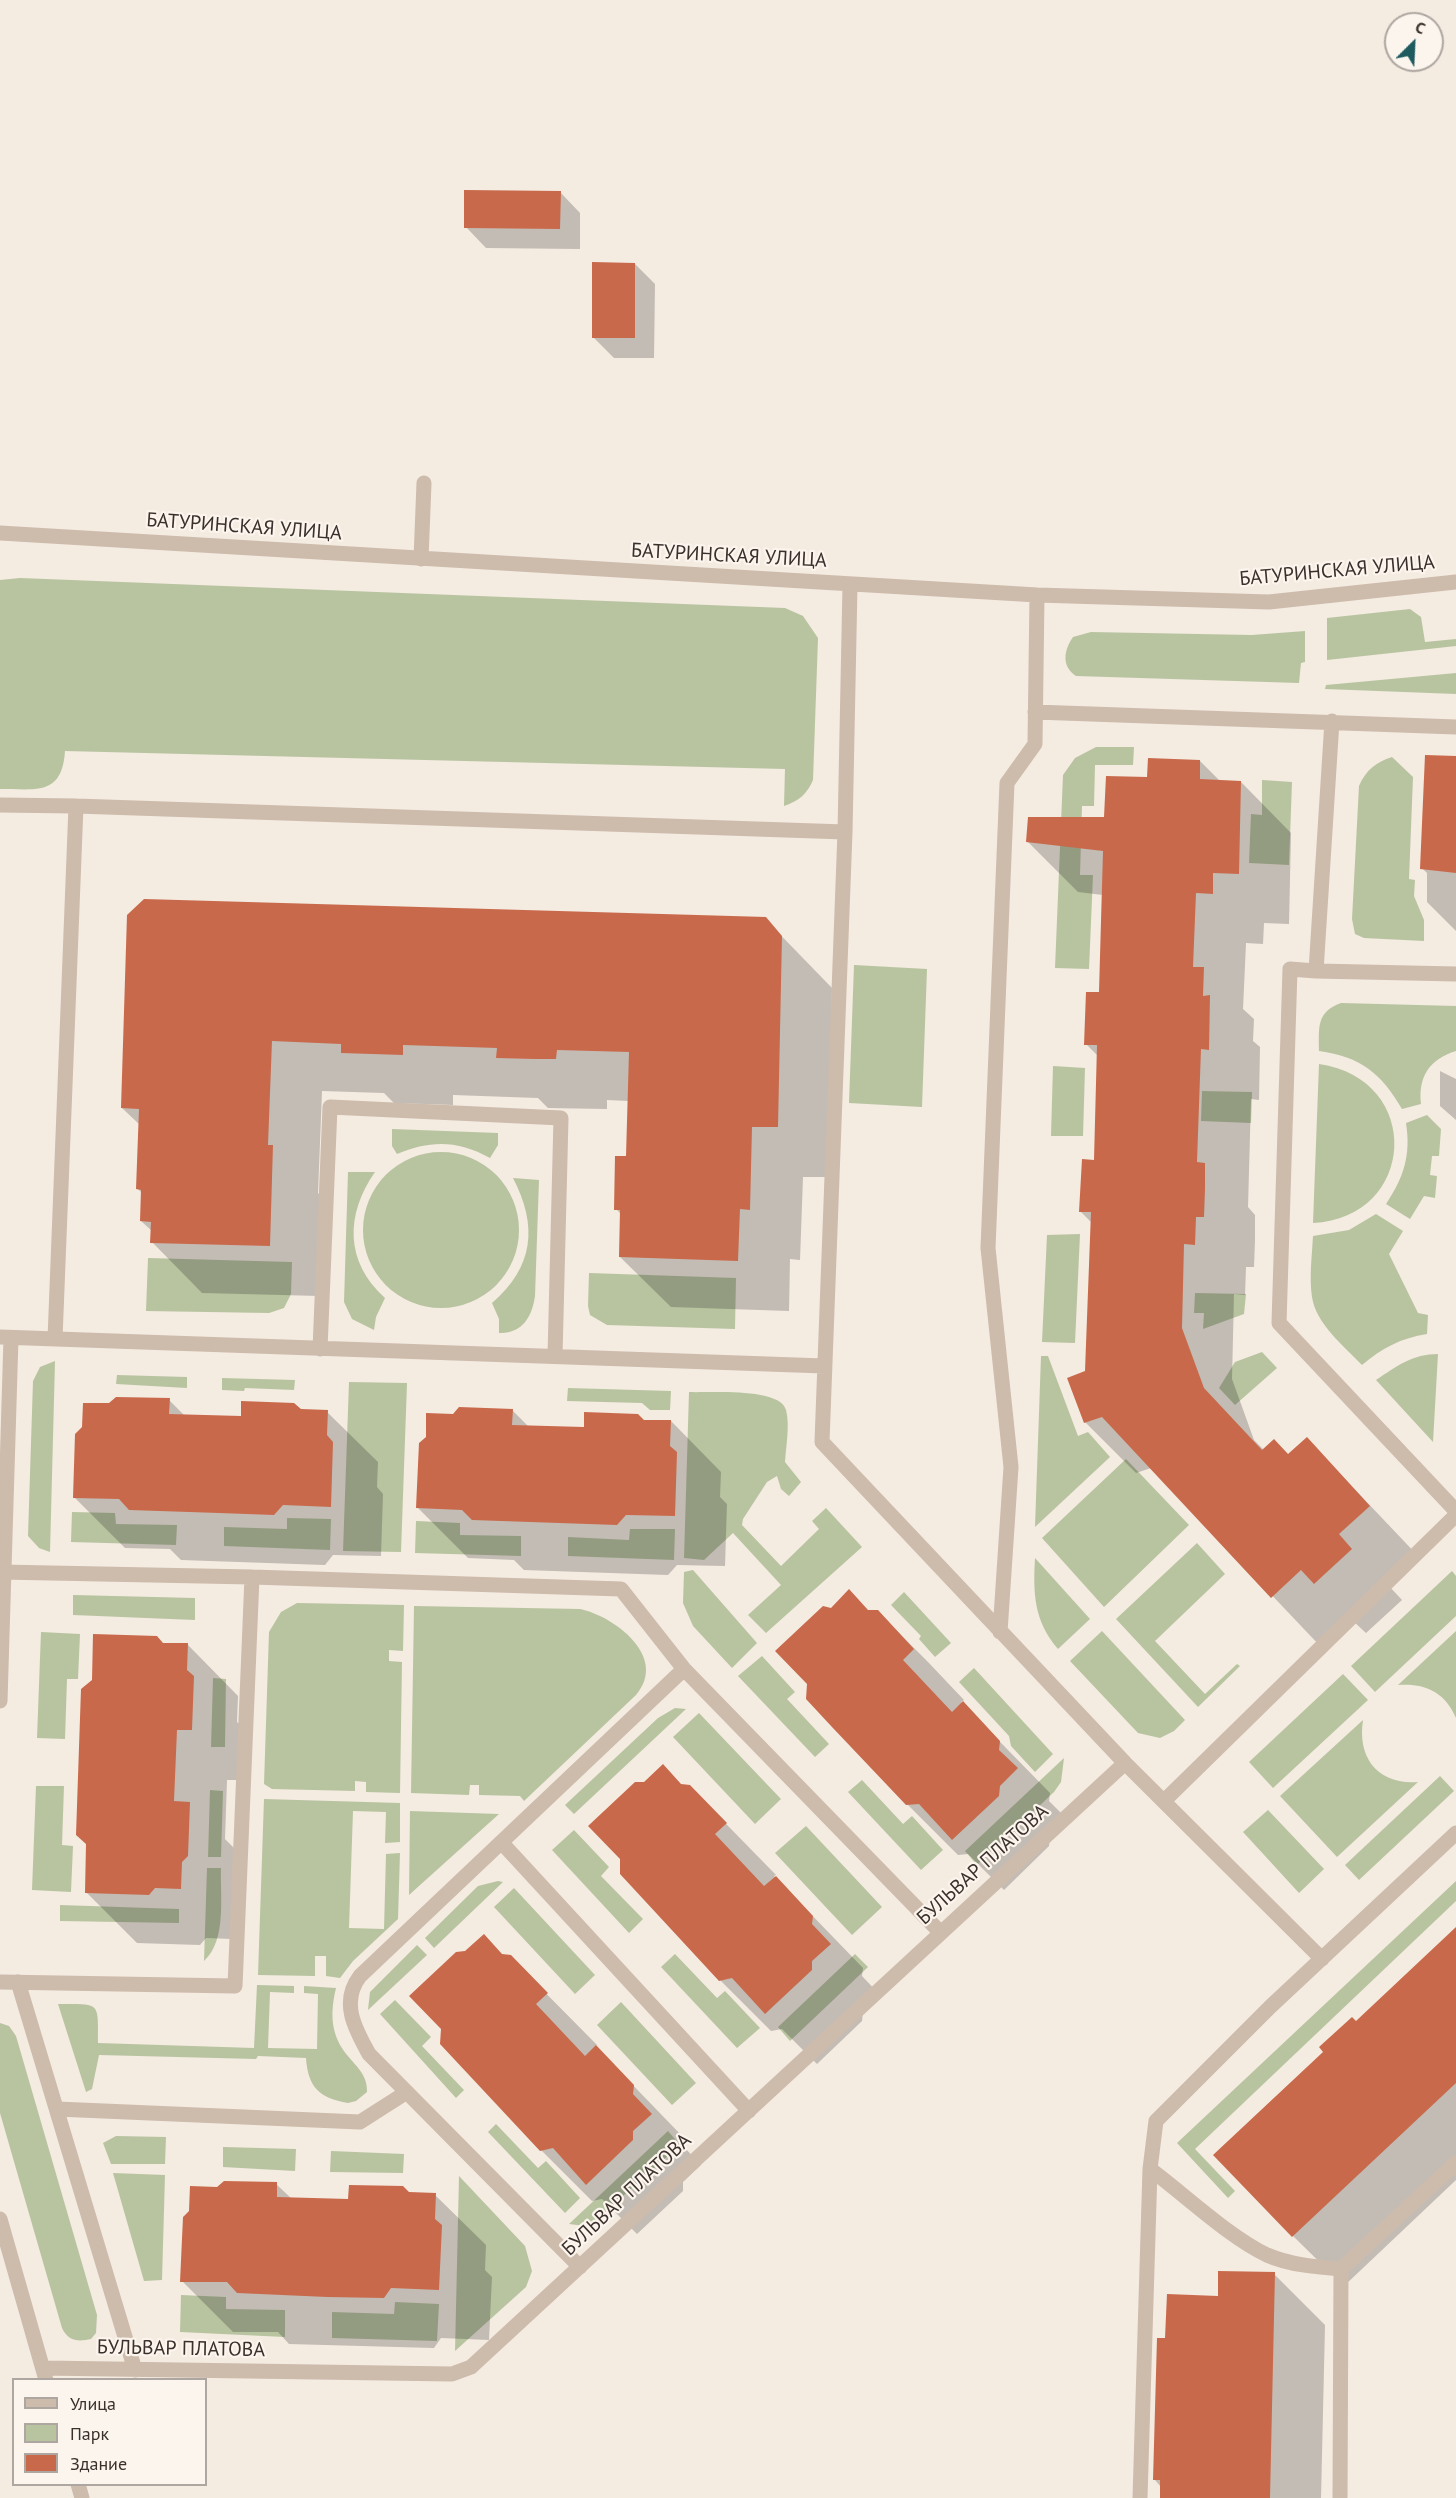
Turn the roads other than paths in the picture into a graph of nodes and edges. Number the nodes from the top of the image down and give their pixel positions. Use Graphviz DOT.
graph roads {
  1 [pos="424,483"];
  2 [pos="0,533"];
  3 [pos="421,559"];
  4 [pos="1456,582"];
  5 [pos="850,585"];
  6 [pos="1037,595"];
  7 [pos="1035,712"];
  8 [pos="1332,721"];
  9 [pos="1456,727"];
  10 [pos="0,805"];
  11 [pos="76,806"];
  12 [pos="845,832"];
  13 [pos="1316,971"];
  14 [pos="1456,974"];
  15 [pos="5,1337"];
  16 [pos="55,1339"];
  17 [pos="320,1348"];
  18 [pos="555,1356"];
  19 [pos="824,1366"];
  20 [pos="1456,1513"];
  21 [pos="2,1573"];
  22 [pos="252,1576"];
  23 [pos="1000,1632"];
  24 [pos="684,1670"];
  25 [pos="0,1701"];
  26 [pos="1125,1763"];
  27 [pos="1164,1801"];
  28 [pos="1456,1833"];
  29 [pos="502,1843"];
  30 [pos="940,1932"];
  31 [pos="1322,1959"];
  32 [pos="0,1982"];
  33 [pos="18,1982"];
  34 [pos="407,2092"];
  35 [pos="57,2109"];
  36 [pos="749,2111"];
  37 [pos="1456,2163"];
  38 [pos="1150,2169"];
  39 [pos="0,2219"];
  40 [pos="580,2267"];
  41 [pos="1341,2269"];
  42 [pos="135,2370"];
  43 [pos="45,2374"];
  44 [pos="1140,2498"];
  45 [pos="1340,2498"];
  1 -- 3 [label="street"];
  2 -- 3 [label="street, БАТУРИНСКАЯ УЛИЦА"];
  3 -- 5 [label="street, БАТУРИНСКАЯ УЛИЦА"];
  4 -- 6 [label="street, БАТУРИНСКАЯ УЛИЦА"];
  5 -- 6 [label="street, БАТУРИНСКАЯ УЛИЦА"];
  5 -- 12 [label="street"];
  6 -- 7 [label="street"];
  7 -- 8 [label="street"];
  7 -- 23 [label="street"];
  8 -- 9 [label="street"];
  8 -- 13 [label="street"];
  10 -- 11 [label="street"];
  11 -- 12 [label="street"];
  11 -- 16 [label="street"];
  12 -- 19 [label="street"];
  13 -- 14 [label="street"];
  13 -- 20 [label="street"];
  15 -- 16 [label="street"];
  15 -- 21 [label="street"];
  16 -- 17 [label="street"];
  17 -- 18 [label="street"];
  17 -- 18 [label="street"];
  18 -- 19 [label="street"];
  19 -- 23 [label="street"];
  20 -- 27 [label="street"];
  21 -- 22 [label="street"];
  21 -- 25 [label="street"];
  22 -- 24 [label="street"];
  22 -- 33 [label="street"];
  23 -- 26 [label="street"];
  24 -- 29 [label="street"];
  24 -- 30 [label="street"];
  26 -- 27 [label="street"];
  26 -- 30 [label="street, БУЛЬВАР ПЛАТОВА"];
  27 -- 31 [label="street"];
  28 -- 31 [label="street"];
  29 -- 34 [label="street"];
  29 -- 36 [label="street"];
  30 -- 36 [label="street, БУЛЬВАР ПЛАТОВА"];
  31 -- 38 [label="street"];
  32 -- 33 [label="street"];
  33 -- 35 [label="street"];
  34 -- 35 [label="street"];
  34 -- 40 [label="street"];
  35 -- 42 [label="street"];
  36 -- 40 [label="street, БУЛЬВАР ПЛАТОВА"];
  37 -- 41 [label="street"];
  38 -- 41 [label="street"];
  38 -- 44 [label="street"];
  39 -- 43 [label="street"];
  40 -- 42 [label="street, БУЛЬВАР ПЛАТОВА"];
  41 -- 45 [label="street"];
  42 -- 43 [label="street, БУЛЬВАР ПЛАТОВА"];
}
